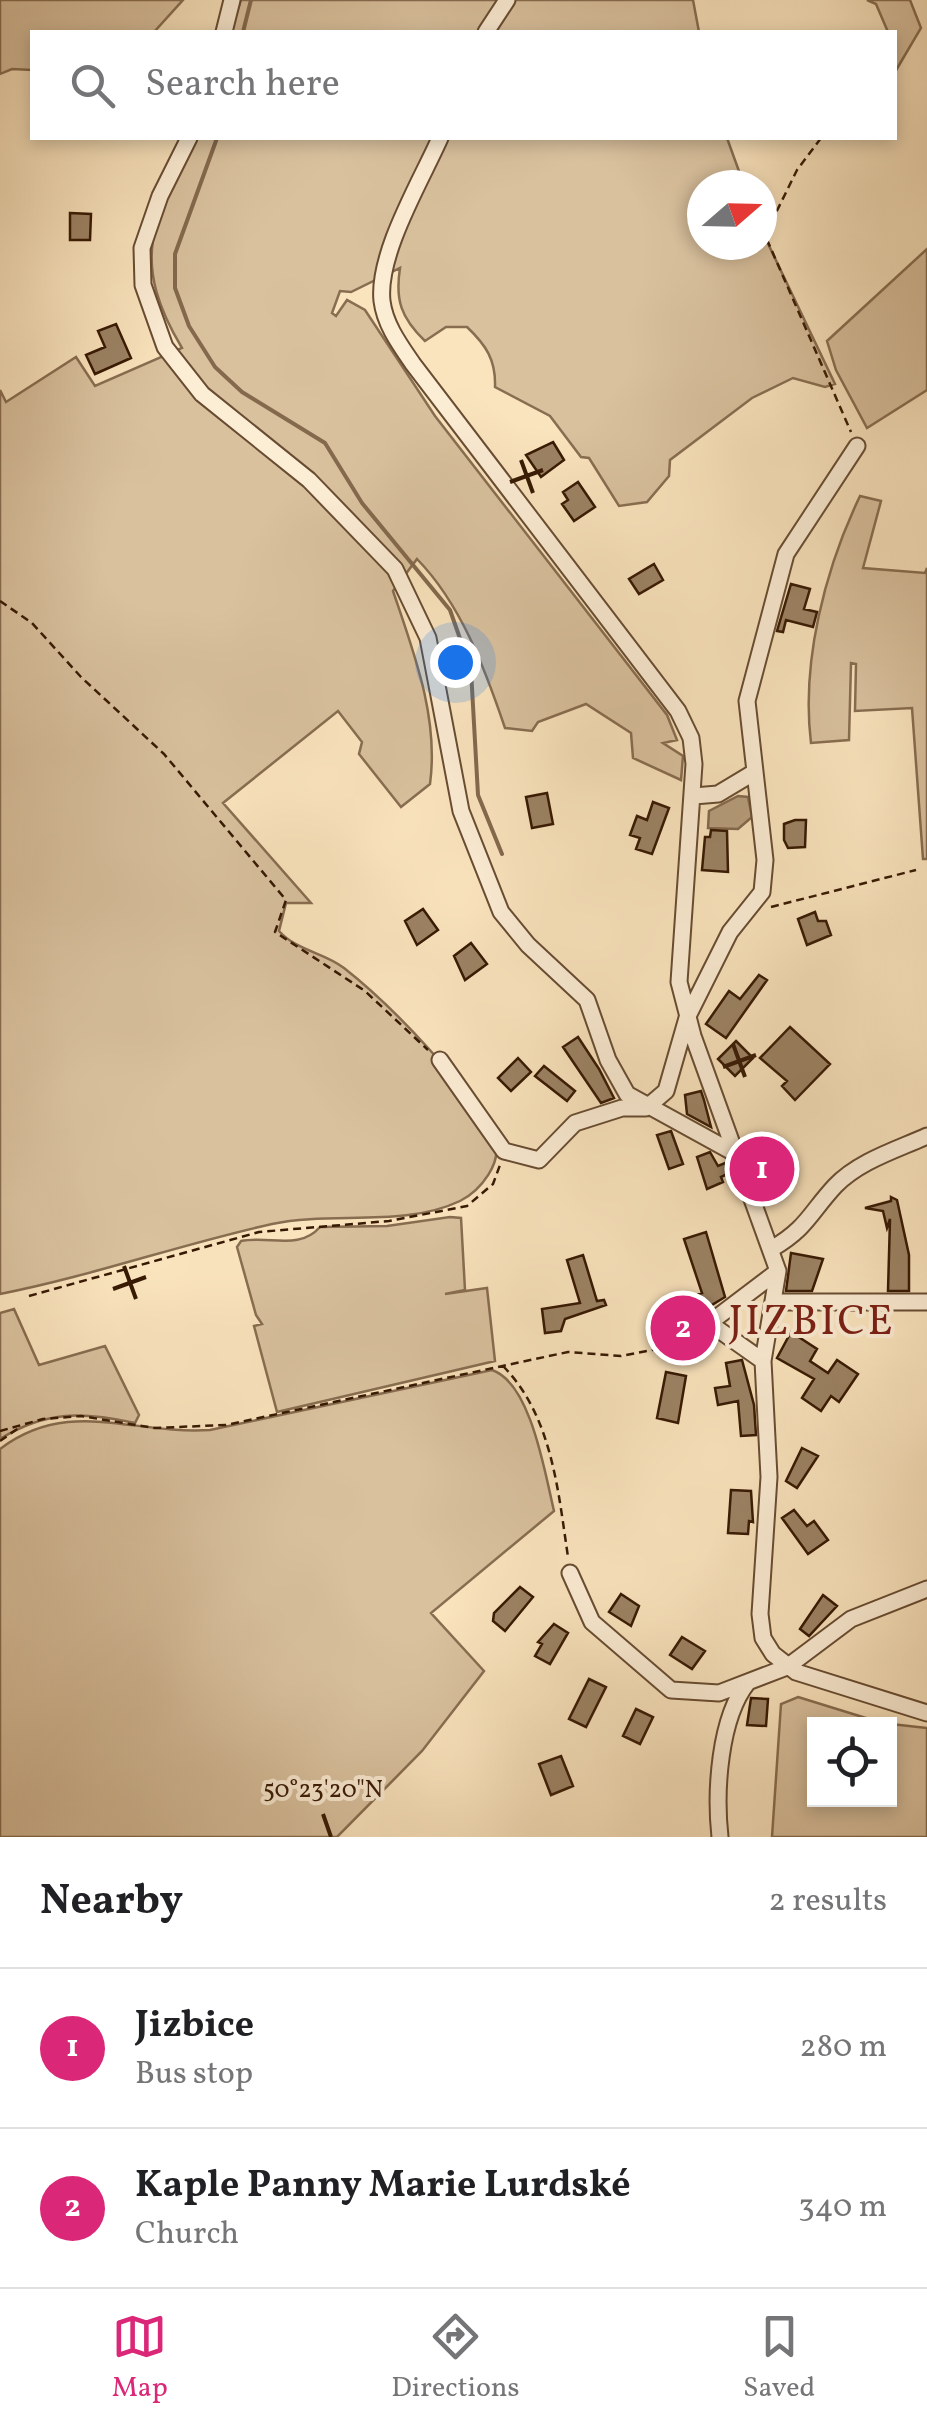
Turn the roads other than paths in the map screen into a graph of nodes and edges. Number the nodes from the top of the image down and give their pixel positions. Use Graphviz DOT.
graph roads {
  1 [pos="232,0"];
  2 [pos="507,0"];
  3 [pos="224,30"];
  4 [pos="487,30"];
  5 [pos="188,140"];
  6 [pos="439,140"];
  7 [pos="856,446"];
  8 [pos="753,773"];
  9 [pos="694,796"];
  10 [pos="688,1018"];
  11 [pos="440,1060"];
  12 [pos="646,1108"];
  13 [pos="927,1136"];
  14 [pos="736,1154"];
  15 [pos="773,1248"];
  16 [pos="778,1272"];
  17 [pos="773,1302"];
  18 [pos="927,1302"];
  19 [pos="712,1325"];
  20 [pos="683,1343"];
  21 [pos="763,1361"];
  22 [pos="570,1573"];
  23 [pos="927,1588"];
  24 [pos="787,1666"];
  25 [pos="751,1679"];
  26 [pos="927,1713"];
  27 [pos="720,1837"];
  1 -- 3 [label="street"];
  2 -- 4 [label="street"];
  5 -- 12 [label="street"];
  6 -- 9 [label="street"];
  7 -- 8 [label="street"];
  8 -- 9 [label="street"];
  8 -- 10 [label="street"];
  9 -- 10 [label="street"];
  10 -- 12 [label="street"];
  10 -- 14 [label="street"];
  11 -- 12 [label="street"];
  12 -- 14 [label="street"];
  13 -- 15 [label="street"];
  14 -- 15 [label="street"];
  15 -- 16 [label="street"];
  16 -- 17 [label="street"];
  16 -- 19 [label="street"];
  17 -- 18 [label="street"];
  17 -- 21 [label="street"];
  19 -- 20 [label="street"];
  19 -- 21 [label="street"];
  21 -- 24 [label="street"];
  22 -- 25 [label="street"];
  23 -- 24 [label="street"];
  24 -- 25 [label="street"];
  24 -- 26 [label="street"];
  25 -- 27 [label="street"];
}
